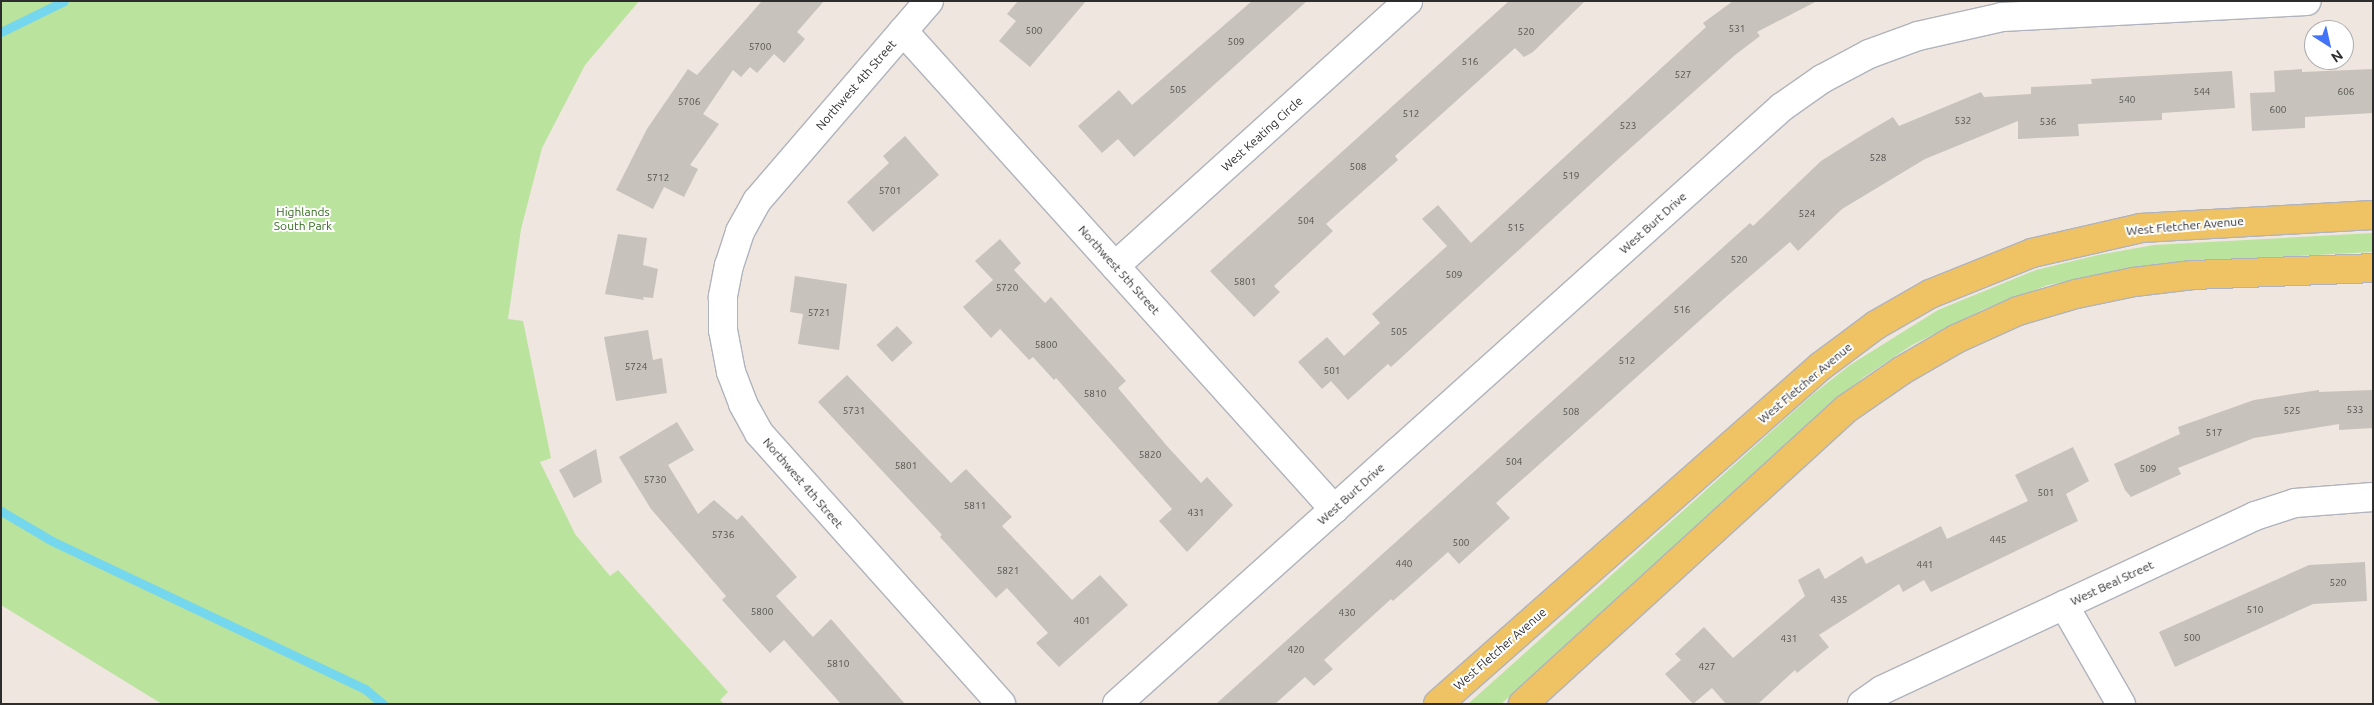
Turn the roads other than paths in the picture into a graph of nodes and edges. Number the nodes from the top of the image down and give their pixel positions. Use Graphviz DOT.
graph roads {
  1 [pos="929,1"];
  2 [pos="1408,1"];
  3 [pos="2307,1"];
  4 [pos="903,31"];
  5 [pos="2373,215"];
  6 [pos="1115,266"];
  7 [pos="2373,268"];
  8 [pos="2373,497"];
  9 [pos="1334,509"];
  10 [pos="2064,605"];
  11 [pos="1001,704"];
  12 [pos="1117,704"];
  13 [pos="1438,704"];
  14 [pos="1523,704"];
  15 [pos="1862,704"];
  16 [pos="2121,704"];
  1 -- 4 [label="street, Northwest 4th Street"];
  2 -- 6 [label="street, West Keating Circle"];
  3 -- 9 [label="street, West Burt Drive"];
  4 -- 6 [label="street, Northwest 5th Street"];
  4 -- 11 [label="street, Northwest 4th Street"];
  5 -- 13 [label="main road, West Fletcher Avenue"];
  6 -- 9 [label="street, Northwest 5th Street"];
  7 -- 14 [label="main road"];
  8 -- 10 [label="street, West Beal Street"];
  9 -- 12 [label="street, West Burt Drive"];
  10 -- 15 [label="street, West Beal Street"];
  10 -- 16 [label="street"];
}
